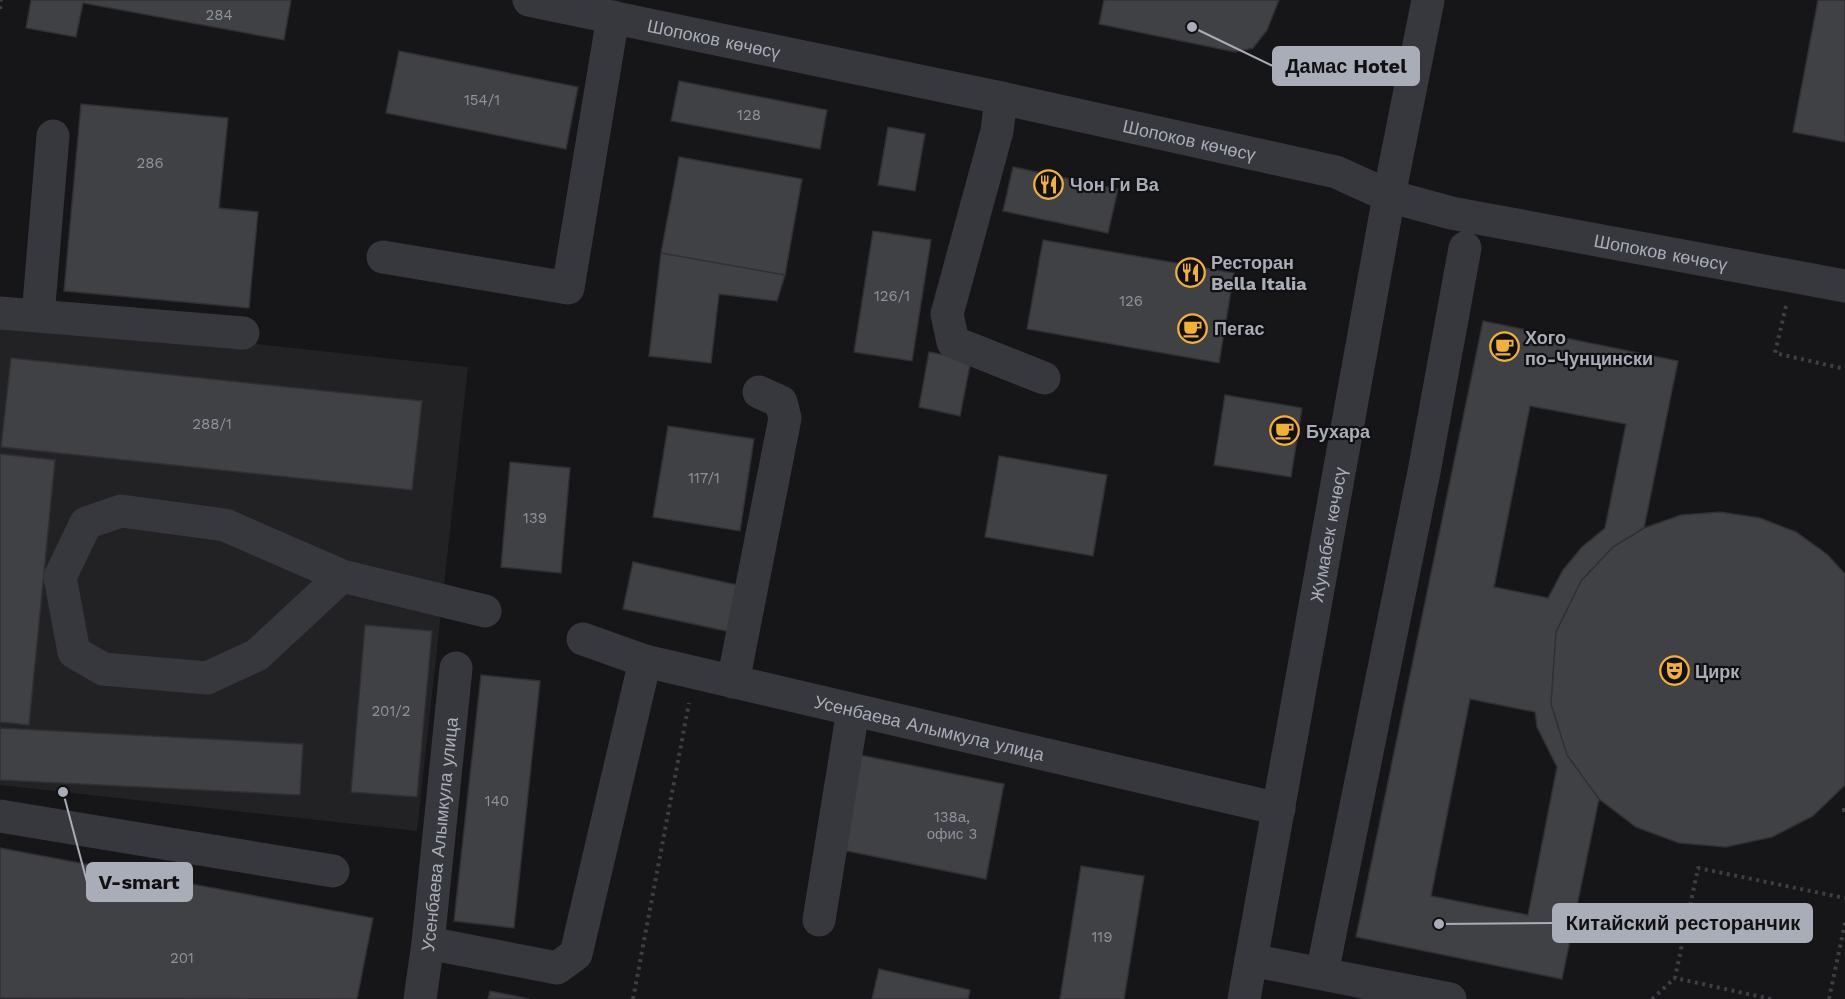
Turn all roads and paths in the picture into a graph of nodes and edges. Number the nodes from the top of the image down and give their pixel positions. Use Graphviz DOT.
graph roads {
  1 [pos="1,0"];
  2 [pos="529,0"];
  3 [pos="1428,0"];
  4 [pos="0,9"];
  5 [pos="613,17"];
  6 [pos="1001,98"];
  7 [pos="53,136"];
  8 [pos="1389,196"];
  9 [pos="1465,248"];
  10 [pos="383,257"];
  11 [pos="1845,286"];
  12 [pos="1787,304"];
  13 [pos="0,313"];
  14 [pos="38,316"];
  15 [pos="243,333"];
  16 [pos="1845,369"];
  17 [pos="1044,378"];
  18 [pos="759,392"];
  19 [pos="342,576"];
  20 [pos="485,611"];
  21 [pos="583,639"];
  22 [pos="645,661"];
  23 [pos="456,668"];
  24 [pos="695,673"];
  25 [pos="733,682"];
  26 [pos="853,710"];
  27 [pos="1278,809"];
  28 [pos="0,816"];
  29 [pos="333,871"];
  30 [pos="1845,897"];
  31 [pos="819,920"];
  32 [pos="1845,923"];
  33 [pos="428,943"];
  34 [pos="1251,960"];
  35 [pos="1322,973"];
  36 [pos="1675,978"];
  37 [pos="420,999"];
  38 [pos="633,999"];
  39 [pos="1244,999"];
  40 [pos="1450,999"];
  41 [pos="1652,999"];
  42 [pos="1771,999"];
  43 [pos="1829,999"];
  1 -- 4 [label="path"];
  2 -- 5 [label="street, Шопоков көчөсү"];
  3 -- 8 [label="street, Жумабек көчөсү"];
  5 -- 6 [label="street, Шопоков көчөсү"];
  5 -- 10 [label="street"];
  6 -- 8 [label="street, Шопоков көчөсү"];
  6 -- 17 [label="street"];
  7 -- 14 [label="street"];
  8 -- 11 [label="street, Шопоков көчөсү"];
  8 -- 27 [label="street, Жумабек көчөсү"];
  9 -- 35 [label="street"];
  12 -- 16 [label="path"];
  13 -- 14 [label="street"];
  14 -- 15 [label="street"];
  18 -- 25 [label="street"];
  19 -- 19 [label="street"];
  19 -- 20 [label="street"];
  21 -- 22 [label="street, Усенбаева Алымкула улица"];
  22 -- 24 [label="street, Усенбаева Алымкула улица"];
  22 -- 33 [label="street"];
  23 -- 33 [label="street, Усенбаева Алымкула улица"];
  24 -- 25 [label="street, Усенбаева Алымкула улица"];
  24 -- 38 [label="path"];
  25 -- 26 [label="street, Усенбаева Алымкула улица"];
  26 -- 27 [label="street, Усенбаева Алымкула улица"];
  26 -- 31 [label="street"];
  27 -- 34 [label="street, Жумабек көчөсү"];
  28 -- 29 [label="street"];
  30 -- 36 [label="path"];
  32 -- 43 [label="path"];
  33 -- 37 [label="street, Усенбаева Алымкула улица"];
  34 -- 35 [label="street"];
  34 -- 39 [label="street, Жумабек көчөсү"];
  35 -- 40 [label="street"];
  36 -- 41 [label="path"];
  36 -- 42 [label="path"];
}
